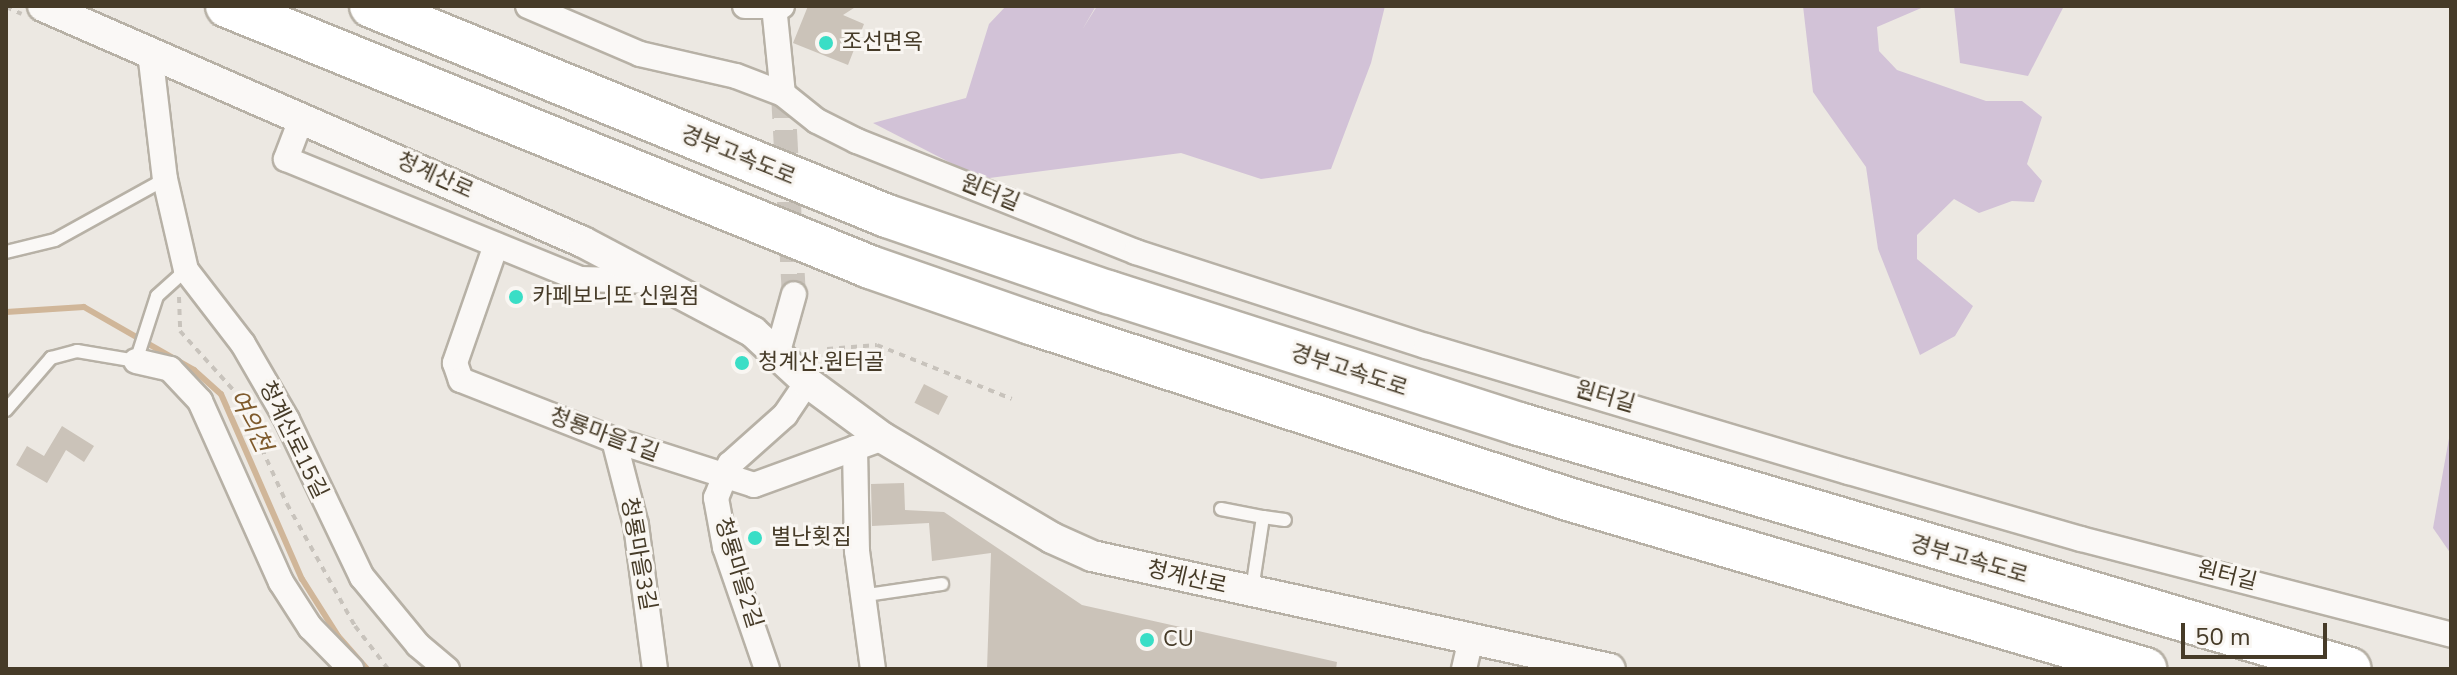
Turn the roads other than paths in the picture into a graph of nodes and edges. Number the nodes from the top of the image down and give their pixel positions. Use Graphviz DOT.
graph roads {
  1 [pos="43,6"];
  2 [pos="227,6"];
  3 [pos="371,6"];
  4 [pos="528,6"];
  5 [pos="745,6"];
  6 [pos="777,7"];
  7 [pos="150,52"];
  8 [pos="783,94"];
  9 [pos="302,117"];
  10 [pos="165,179"];
  11 [pos="496,245"];
  12 [pos="6,252"];
  13 [pos="186,270"];
  14 [pos="654,281"];
  15 [pos="794,294"];
  16 [pos="777,355"];
  17 [pos="136,361"];
  18 [pos="807,382"];
  19 [pos="6,410"];
  20 [pos="614,440"];
  21 [pos="869,443"];
  22 [pos="723,478"];
  23 [pos="1221,509"];
  24 [pos="1263,517"];
  25 [pos="1285,520"];
  26 [pos="942,584"];
  27 [pos="1251,593"];
  28 [pos="860,596"];
  29 [pos="2451,635"];
  30 [pos="1471,639"];
  31 [pos="351,669"];
  32 [pos="447,669"];
  33 [pos="655,669"];
  34 [pos="767,669"];
  35 [pos="873,669"];
  36 [pos="1464,669"];
  37 [pos="1610,669"];
  38 [pos="2145,669"];
  39 [pos="2350,669"];
  1 -- 7 [label="street, 청계산로"];
  2 -- 38 [label="highway"];
  3 -- 39 [label="highway, 경부고속도로"];
  4 -- 8 [label="street, 원터길"];
  5 -- 6 [label="street"];
  6 -- 8 [label="street"];
  7 -- 9 [label="street, 청계산로"];
  7 -- 10 [label="street, 청계산로15길"];
  8 -- 29 [label="street, 원터길"];
  9 -- 11 [label="street"];
  9 -- 14 [label="street, 청계산로"];
  10 -- 12 [label="lane"];
  10 -- 13 [label="street, 청계산로15길"];
  11 -- 14 [label="street"];
  11 -- 20 [label="street, 청룡마을1길"];
  13 -- 17 [label="lane"];
  13 -- 32 [label="street, 청계산로15길"];
  14 -- 16 [label="street, 청계산로"];
  15 -- 16 [label="street"];
  16 -- 18 [label="street, 청계산로"];
  17 -- 19 [label="lane"];
  17 -- 31 [label="street"];
  18 -- 21 [label="street, 청계산로"];
  18 -- 22 [label="street"];
  20 -- 22 [label="street, 청룡마을1길"];
  20 -- 33 [label="street, 청룡마을3길"];
  21 -- 22 [label="street, 청룡마을1길"];
  21 -- 27 [label="street, 청계산로"];
  21 -- 28 [label="street"];
  22 -- 34 [label="street, 청룡마을2길"];
  23 -- 24 [label="lane"];
  24 -- 25 [label="lane"];
  24 -- 27 [label="lane"];
  26 -- 28 [label="lane"];
  27 -- 30 [label="street, 청계산로"];
  28 -- 35 [label="street"];
  30 -- 36 [label="street"];
  30 -- 37 [label="street, 청계산로"];
}
